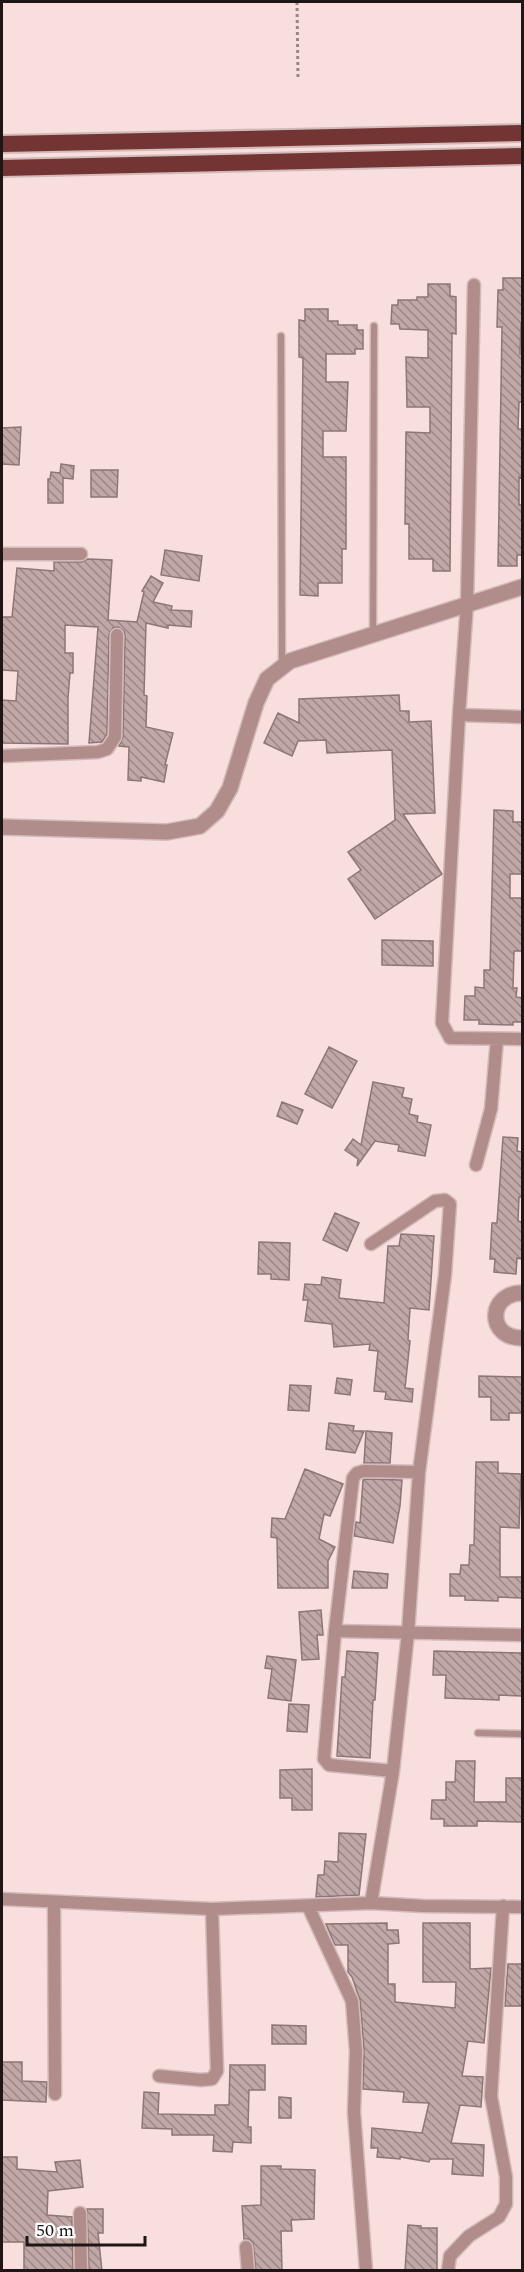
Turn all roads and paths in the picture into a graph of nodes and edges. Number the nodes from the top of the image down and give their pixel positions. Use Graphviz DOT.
graph roads {
  1 [pos="297,2"];
  2 [pos="298,79"];
  3 [pos="522,133"];
  4 [pos="2,144"];
  5 [pos="522,156"];
  6 [pos="2,168"];
  7 [pos="474,285"];
  8 [pos="374,326"];
  9 [pos="281,336"];
  10 [pos="2,554"];
  11 [pos="81,554"];
  12 [pos="522,587"];
  13 [pos="467,604"];
  14 [pos="373,633"];
  15 [pos="117,635"];
  16 [pos="282,668"];
  17 [pos="459,716"];
  18 [pos="522,717"];
  19 [pos="2,756"];
  20 [pos="2,827"];
  21 [pos="497,1039"];
  22 [pos="522,1039"];
  23 [pos="476,1165"];
  24 [pos="370,1244"];
  25 [pos="522,1293"];
  26 [pos="522,1338"];
  27 [pos="419,1472"];
  28 [pos="335,1631"];
  29 [pos="408,1633"];
  30 [pos="522,1635"];
  31 [pos="478,1733"];
  32 [pos="522,1734"];
  33 [pos="393,1772"];
  34 [pos="2,1899"];
  35 [pos="54,1903"];
  36 [pos="371,1903"];
  37 [pos="308,1906"];
  38 [pos="503,1906"];
  39 [pos="522,1907"];
  40 [pos="212,1909"];
  41 [pos="159,2076"];
  42 [pos="55,2094"];
  43 [pos="80,2213"];
  44 [pos="246,2247"];
  45 [pos="81,2271"];
  46 [pos="248,2271"];
  47 [pos="366,2271"];
  48 [pos="448,2271"];
  1 -- 2 [label="path"];
  3 -- 4 [label="highway"];
  5 -- 6 [label="highway"];
  7 -- 13 [label="street"];
  8 -- 14 [label="lane"];
  9 -- 16 [label="lane"];
  10 -- 11 [label="street"];
  12 -- 13 [label="street"];
  13 -- 14 [label="street"];
  13 -- 17 [label="street"];
  14 -- 16 [label="street"];
  15 -- 19 [label="street"];
  16 -- 20 [label="street"];
  17 -- 18 [label="street"];
  17 -- 21 [label="street"];
  21 -- 22 [label="street"];
  21 -- 23 [label="street"];
  24 -- 27 [label="street"];
  25 -- 26 [label="street"];
  27 -- 28 [label="street"];
  27 -- 29 [label="street"];
  28 -- 29 [label="street"];
  28 -- 33 [label="street"];
  29 -- 30 [label="street"];
  29 -- 33 [label="street"];
  31 -- 32 [label="lane"];
  33 -- 36 [label="street"];
  34 -- 35 [label="street"];
  35 -- 40 [label="street"];
  35 -- 42 [label="street"];
  36 -- 37 [label="street"];
  36 -- 38 [label="street"];
  37 -- 40 [label="street"];
  37 -- 47 [label="street"];
  38 -- 39 [label="street"];
  38 -- 48 [label="street"];
  40 -- 41 [label="street"];
  43 -- 45 [label="street"];
  44 -- 46 [label="street"];
}
